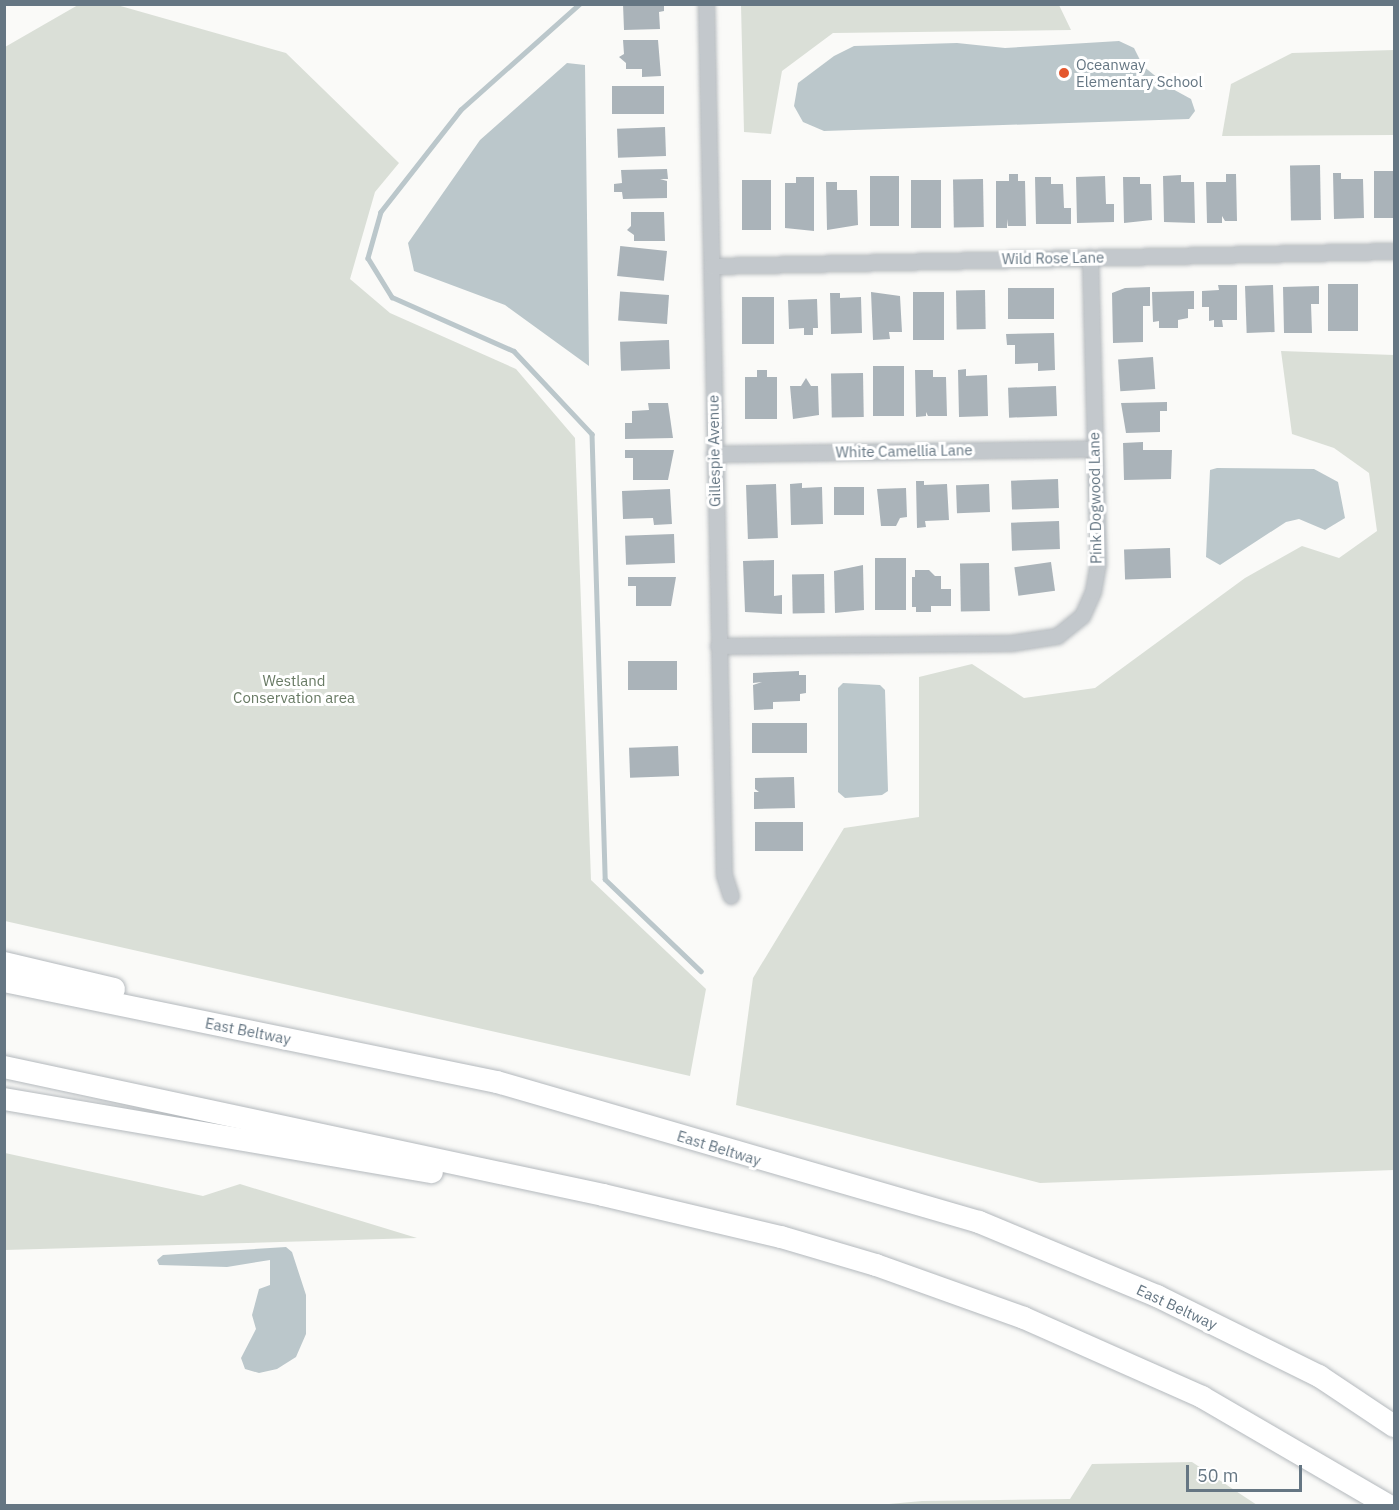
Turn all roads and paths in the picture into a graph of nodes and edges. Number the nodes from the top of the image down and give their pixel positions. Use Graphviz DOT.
graph roads {
  1 [pos="706,4"];
  2 [pos="1395,251"];
  3 [pos="1090,258"];
  4 [pos="712,266"];
  5 [pos="1095,449"];
  6 [pos="714,454"];
  7 [pos="718,646"];
  8 [pos="731,896"];
  9 [pos="4,963"];
  10 [pos="4,981"];
  11 [pos="4,1067"];
  12 [pos="497,1082"];
  13 [pos="4,1099"];
  14 [pos="570,1188"];
  15 [pos="1395,1426"];
  16 [pos="1389,1506"];
  1 -- 4 [label="street, Gillespie Avenue"];
  2 -- 3 [label="street, Wild Rose Lane"];
  3 -- 4 [label="street, Wild Rose Lane"];
  3 -- 5 [label="street, Pink Dogwood Lane"];
  4 -- 6 [label="street, Gillespie Avenue"];
  5 -- 6 [label="street, White Camellia Lane"];
  5 -- 7 [label="street, Pink Dogwood Lane"];
  6 -- 7 [label="street, Gillespie Avenue"];
  7 -- 8 [label="street, Gillespie Avenue"];
  9 -- 12 [label="highway"];
  10 -- 12 [label="highway, East Beltway"];
  11 -- 14 [label="highway"];
  12 -- 15 [label="highway, East Beltway"];
  13 -- 14 [label="highway"];
  14 -- 16 [label="highway"];
}
